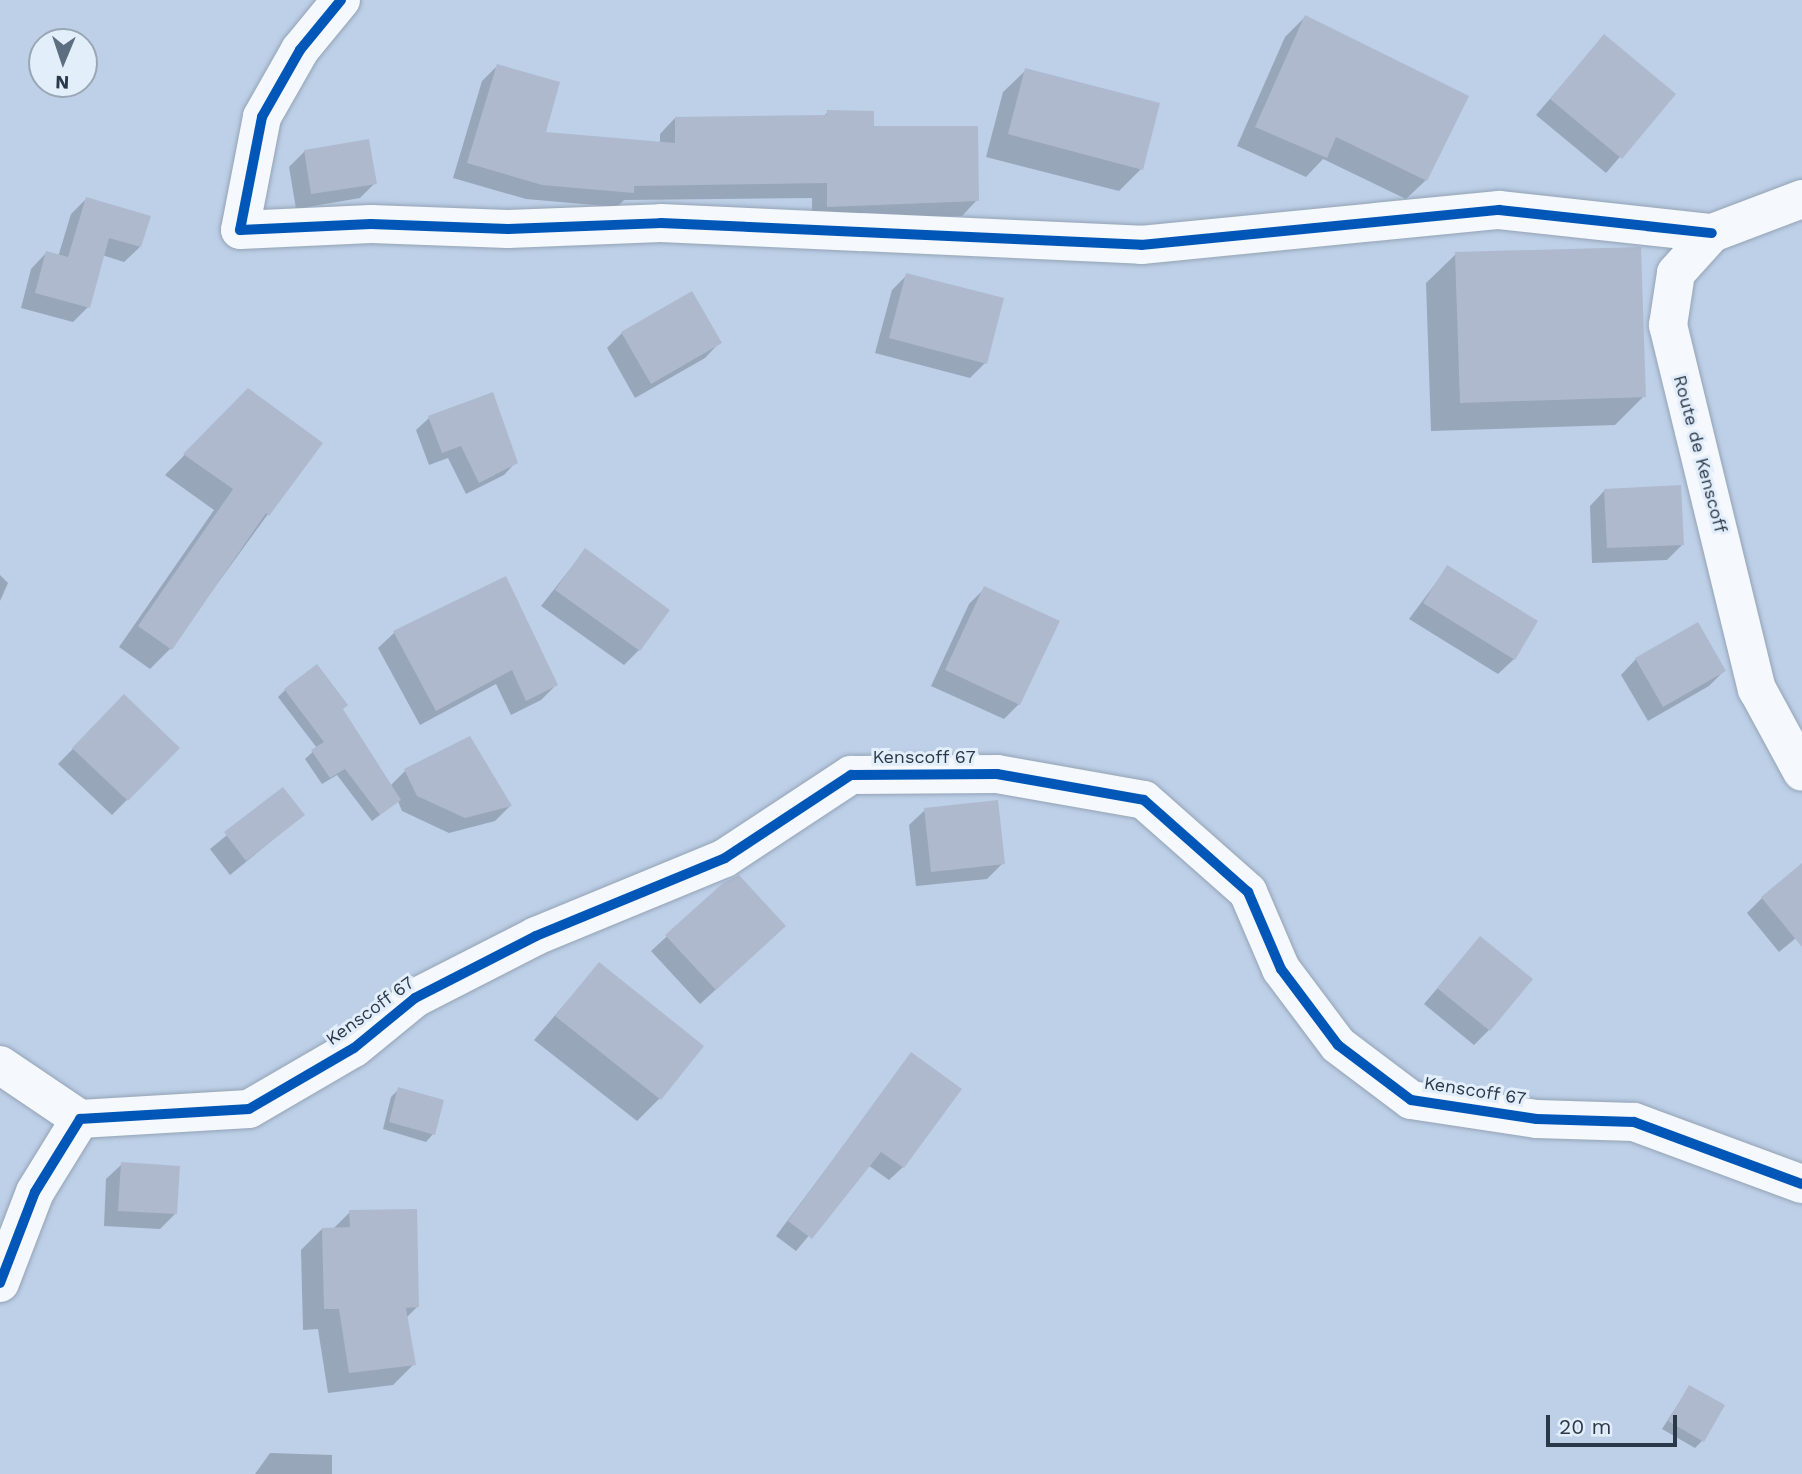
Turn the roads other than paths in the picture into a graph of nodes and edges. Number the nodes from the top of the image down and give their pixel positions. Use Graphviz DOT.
graph roads {
  1 [pos="341,0"];
  2 [pos="1802,199"];
  3 [pos="1712,233"];
  4 [pos="1802,772"];
  5 [pos="0,1065"];
  6 [pos="80,1119"];
  7 [pos="1802,1184"];
  8 [pos="0,1283"];
  1 -- 3 [label="street"];
  2 -- 3 [label="street, Route de Kenscoff"];
  3 -- 4 [label="street, Route de Kenscoff"];
  5 -- 6 [label="street"];
  6 -- 7 [label="street, Kenscoff 67"];
  6 -- 8 [label="street"];
}
